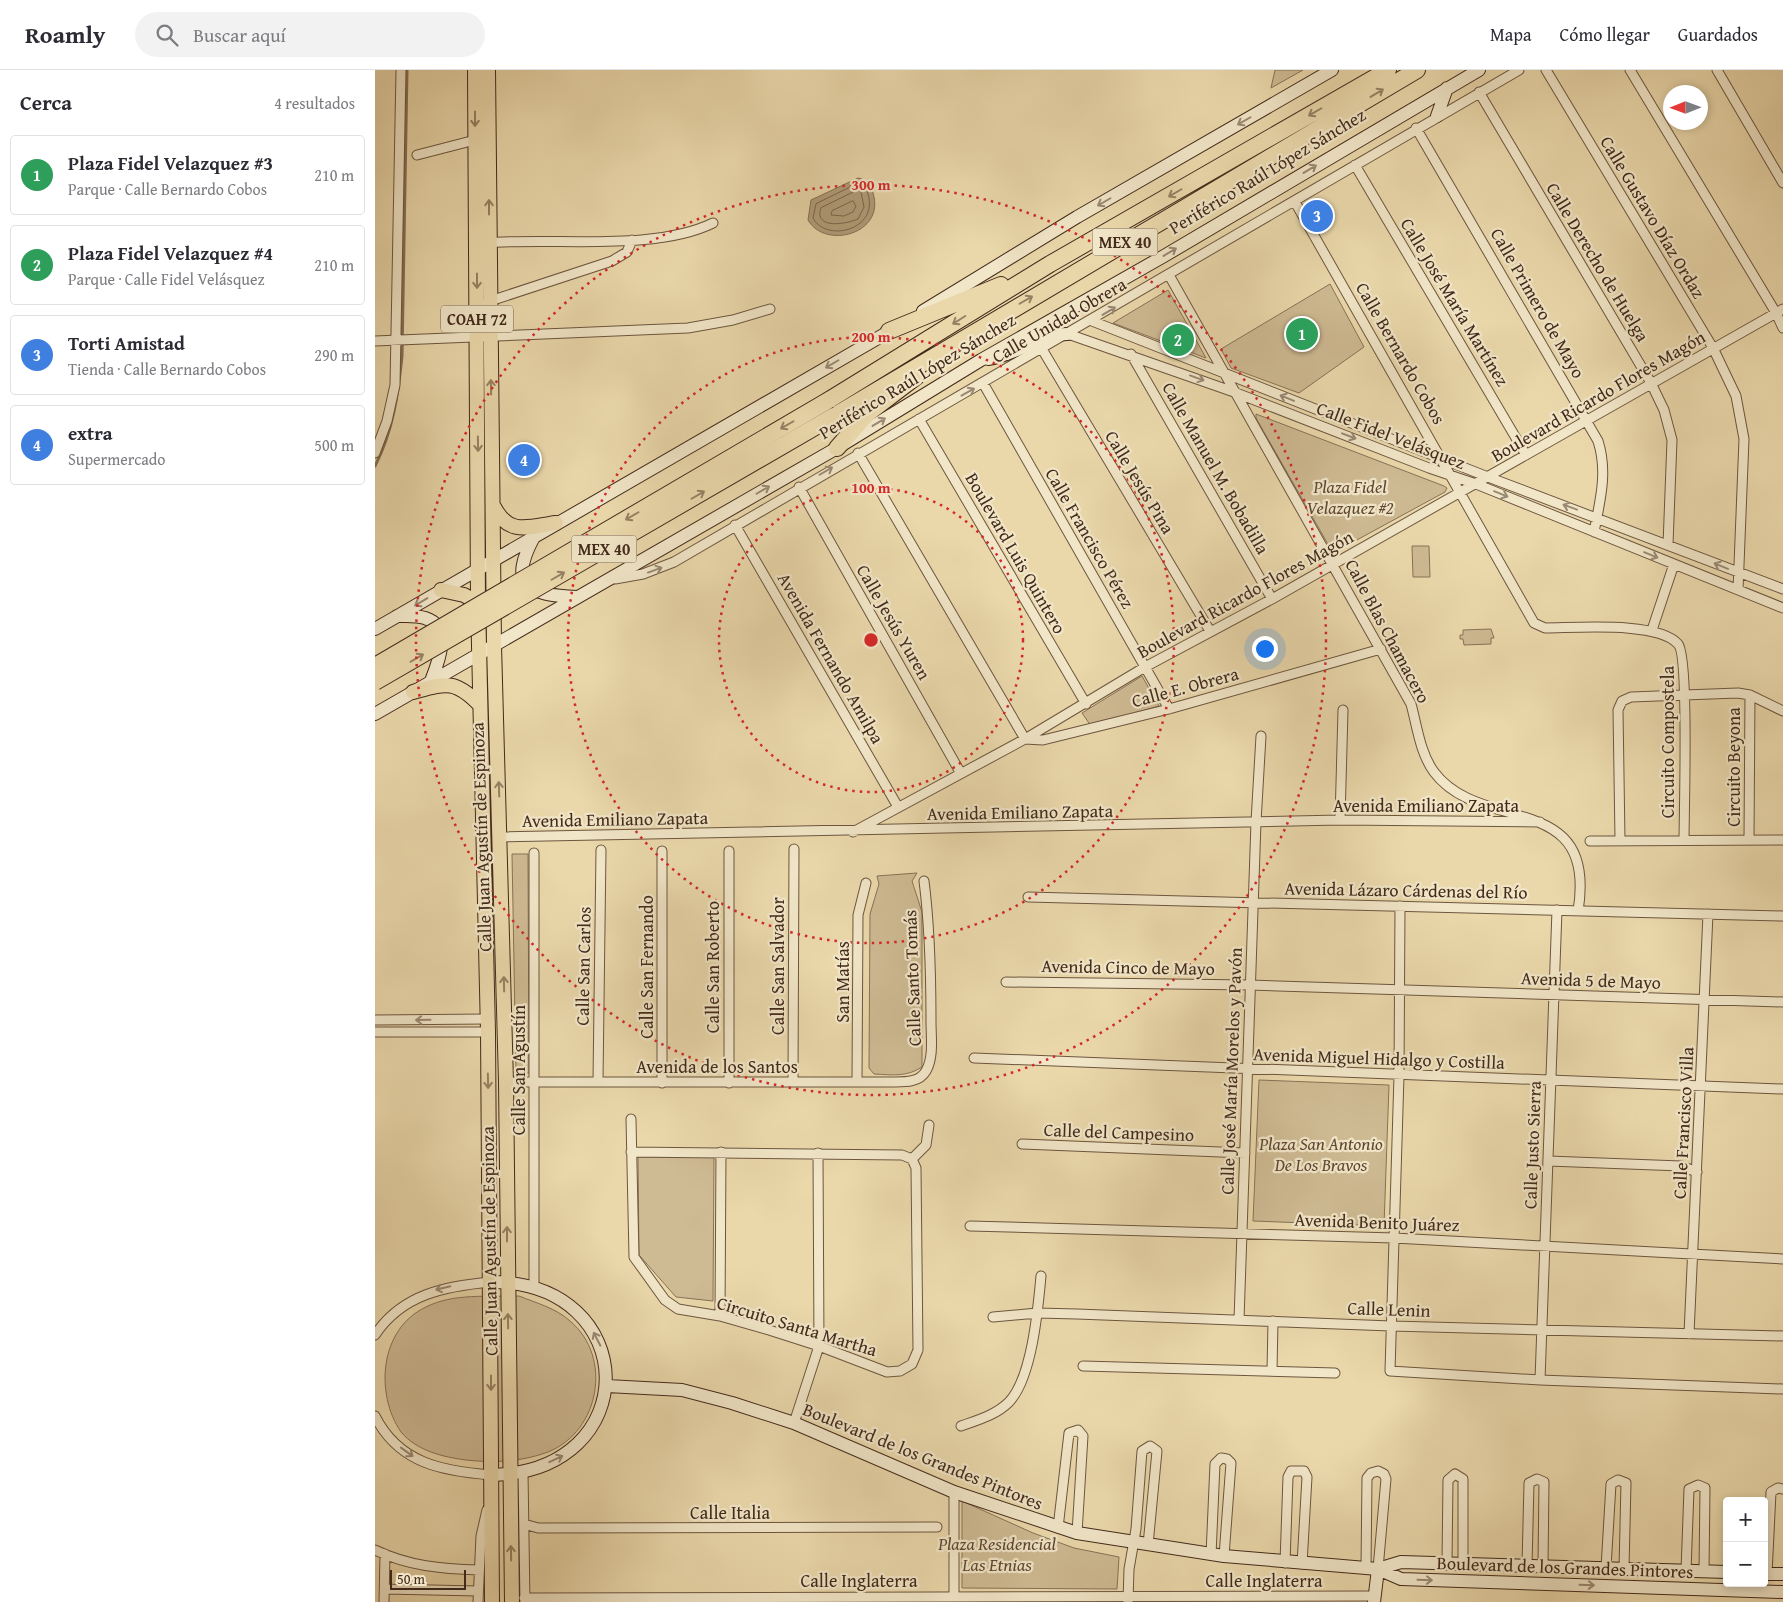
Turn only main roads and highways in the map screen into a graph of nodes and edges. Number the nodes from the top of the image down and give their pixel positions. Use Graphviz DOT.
graph roads {
  1 [pos="475,70"];
  2 [pos="488,70"];
  3 [pos="1332,70"];
  4 [pos="1388,70"];
  5 [pos="1417,70"];
  6 [pos="1479,70"];
  7 [pos="1447,88"];
  8 [pos="1437,116"];
  9 [pos="482,138"];
  10 [pos="1050,264"];
  11 [pos="987,323"];
  12 [pos="889,332"];
  13 [pos="1069,334"];
  14 [pos="484,336"];
  15 [pos="981,360"];
  16 [pos="832,408"];
  17 [pos="837,448"];
  18 [pos="493,506"];
  19 [pos="556,523"];
  20 [pos="535,535"];
  21 [pos="494,558"];
  22 [pos="478,568"];
  23 [pos="441,590"];
  24 [pos="578,597"];
  25 [pos="478,603"];
  26 [pos="396,616"];
  27 [pos="375,629"];
  28 [pos="493,645"];
  29 [pos="478,654"];
  30 [pos="375,666"];
  31 [pos="431,681"];
  32 [pos="375,682"];
  33 [pos="413,692"];
  34 [pos="480,706"];
  35 [pos="375,714"];
  36 [pos="482,814"];
  37 [pos="501,837"];
  38 [pos="484,865"];
  39 [pos="491,1282"];
  40 [pos="508,1283"];
  41 [pos="607,1386"];
  42 [pos="517,1473"];
  43 [pos="491,1480"];
  44 [pos="1372,1569"];
  45 [pos="1723,1572"];
  46 [pos="1768,1574"];
  47 [pos="1783,1574"];
  48 [pos="1783,1592"];
  49 [pos="1374,1599"];
  50 [pos="520,1601"];
  51 [pos="492,1602"];
  1 -- 9 [label="main road, Calle Juan Agustín de Espinoza / COAH 72, one-way"];
  2 -- 9 [label="main road, Calle Juan Agustín de Espinoza / COAH 72"];
  3 -- 12 [label="main road, one-way"];
  4 -- 10 [label="highway, Periférico Raúl López Sánchez / MEX 40, one-way"];
  11 -- 5 [label="highway, Periférico Raúl López Sánchez / MEX 40, one-way"];
  6 -- 7 [label="main road, Periférico Raúl López Sánchez"];
  7 -- 8 [label="main road"];
  15 -- 7 [label="main road, Periférico Raúl López Sánchez, one-way"];
  9 -- 14 [label="main road, Calle Juan Agustín de Espinoza / COAH 72"];
  10 -- 12 [label="highway"];
  10 -- 16 [label="highway, Periférico Raúl López Sánchez / MEX 40, one-way"];
  11 -- 16 [label="highway, Periférico Raúl López Sánchez / MEX 40"];
  11 -- 17 [label="highway"];
  12 -- 19 [label="main road, one-way"];
  13 -- 15 [label="main road"];
  18 -- 14 [label="main road, Calle Juan Agustín de Espinoza / COAH 72, one-way"];
  14 -- 22 [label="main road, Calle Juan Agustín de Espinoza / COAH 72, one-way"];
  17 -- 15 [label="main road, Periférico Raúl López Sánchez, one-way"];
  16 -- 30 [label="highway, Periférico Raúl López Sánchez / MEX 40, one-way, bridge"];
  32 -- 16 [label="highway, Periférico Raúl López Sánchez / MEX 40, one-way, bridge"];
  24 -- 17 [label="main road, Periférico Raúl López Sánchez, one-way"];
  18 -- 19 [label="main road"];
  18 -- 21 [label="main road, Calle Juan Agustín de Espinoza / COAH 72"];
  19 -- 20 [label="main road"];
  20 -- 21 [label="main road"];
  20 -- 24 [label="main road"];
  21 -- 22 [label="main road"];
  21 -- 28 [label="main road, Calle Juan Agustín de Espinoza / COAH 72"];
  22 -- 23 [label="main road"];
  22 -- 25 [label="main road, Calle Juan Agustín de Espinoza / COAH 72"];
  23 -- 25 [label="main road"];
  23 -- 26 [label="main road, one-way"];
  24 -- 28 [label="main road, Periférico Raúl López Sánchez"];
  25 -- 29 [label="main road, Calle Juan Agustín de Espinoza / COAH 72"];
  26 -- 27 [label="main road"];
  26 -- 31 [label="main road"];
  28 -- 29 [label="main road, Periférico Raúl López Sánchez"];
  37 -- 28 [label="main road, Calle Juan Agustín de Espinoza, one-way"];
  29 -- 31 [label="main road, Periférico Raúl López Sánchez"];
  29 -- 34 [label="main road, Calle Juan Agustín de Espinoza"];
  31 -- 33 [label="main road, Periférico Raúl López Sánchez"];
  33 -- 34 [label="main road"];
  33 -- 35 [label="main road, Periférico Raúl López Sánchez"];
  34 -- 36 [label="main road, Calle Juan Agustín de Espinoza"];
  36 -- 37 [label="main road"];
  36 -- 38 [label="main road, Calle Juan Agustín de Espinoza"];
  37 -- 38 [label="main road"];
  40 -- 37 [label="main road, Calle Juan Agustín de Espinoza, one-way"];
  38 -- 39 [label="main road, Calle Juan Agustín de Espinoza, one-way"];
  39 -- 40 [label="main road"];
  39 -- 43 [label="main road, Calle Juan Agustín de Espinoza, one-way"];
  41 -- 40 [label="main road, one-way"];
  42 -- 40 [label="main road, Calle Juan Agustín de Espinoza, one-way"];
  42 -- 41 [label="main road, one-way"];
  41 -- 44 [label="main road, Boulevard de los Grandes Pintores"];
  42 -- 43 [label="main road"];
  50 -- 42 [label="main road, Calle Juan Agustín de Espinoza, one-way"];
  43 -- 51 [label="main road, Calle Juan Agustín de Espinoza"];
  44 -- 45 [label="main road, Boulevard de los Grandes Pintores"];
  44 -- 48 [label="main road, Boulevard de los Grandes Pintores, one-way"];
  44 -- 49 [label="main road"];
  46 -- 47 [label="main road"];
}
